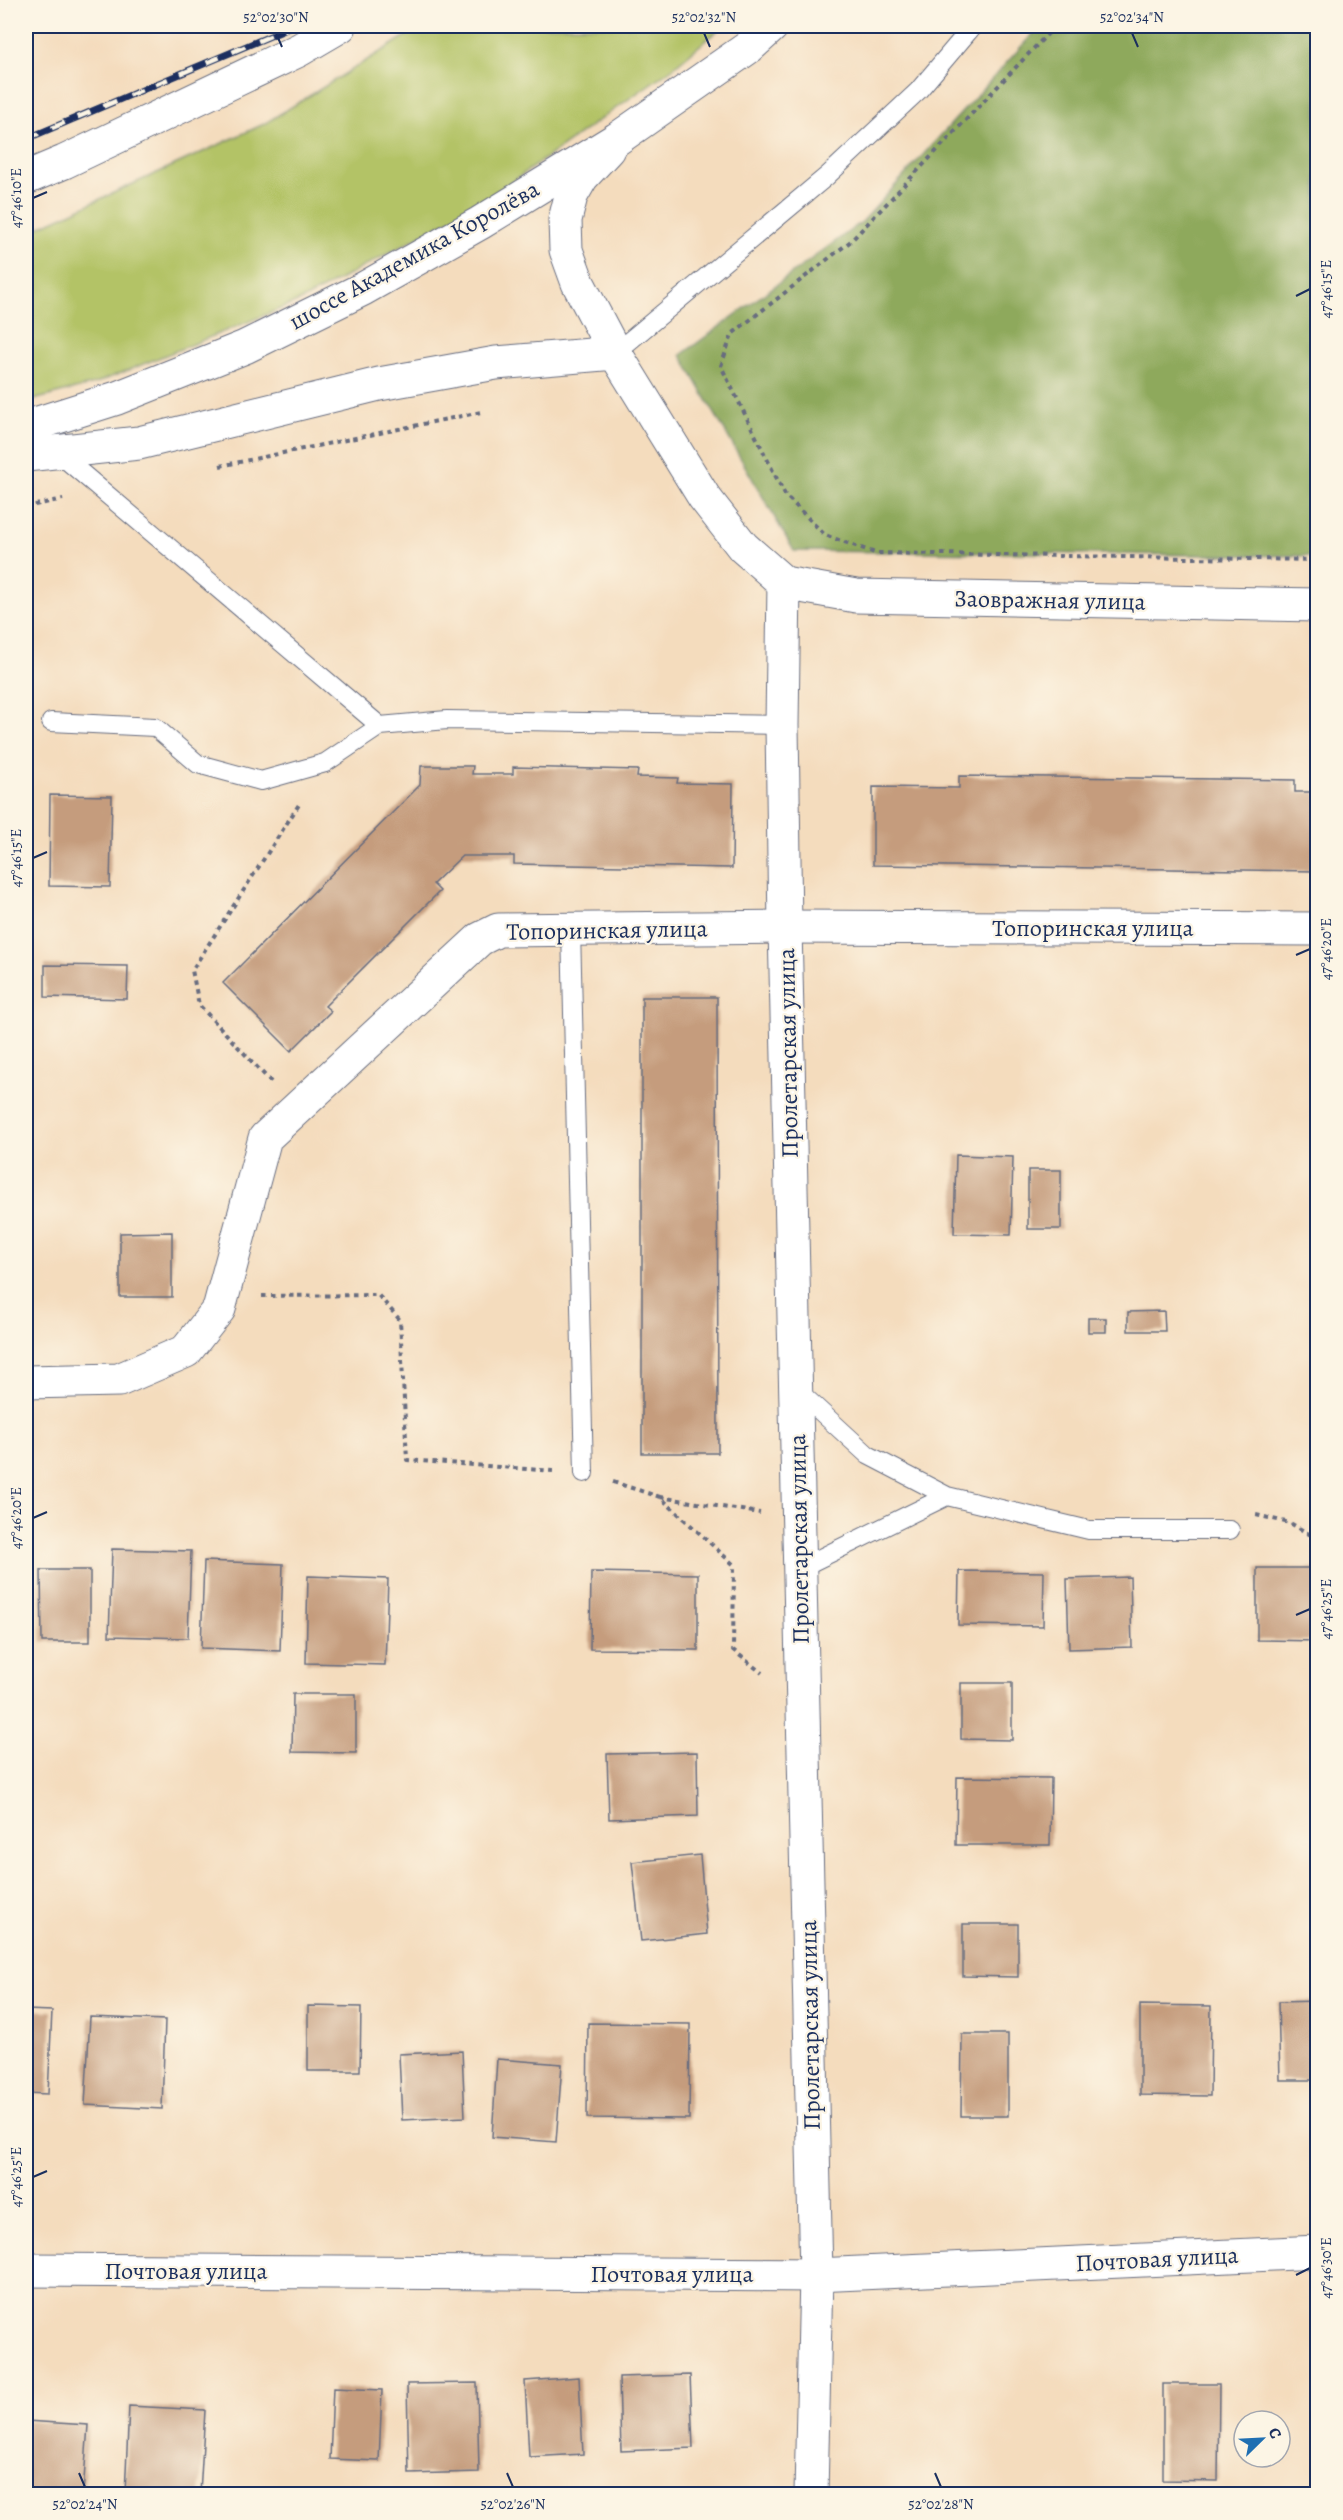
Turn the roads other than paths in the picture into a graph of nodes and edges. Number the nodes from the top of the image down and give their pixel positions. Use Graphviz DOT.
graph roads {
  1 [pos="340,26"];
  2 [pos="772,26"];
  3 [pos="973,26"];
  4 [pos="617,139"];
  5 [pos="26,178"];
  6 [pos="615,353"];
  7 [pos="26,427"];
  8 [pos="58,453"];
  9 [pos="26,455"];
  10 [pos="784,583"];
  11 [pos="1317,605"];
  12 [pos="51,722"];
  13 [pos="782,725"];
  14 [pos="380,726"];
  15 [pos="785,927"];
  16 [pos="571,929"];
  17 [pos="1317,929"];
  18 [pos="26,1382"];
  19 [pos="796,1389"];
  20 [pos="584,1473"];
  21 [pos="946,1496"];
  22 [pos="1230,1530"];
  23 [pos="800,1568"];
  24 [pos="1317,2252"];
  25 [pos="26,2270"];
  26 [pos="816,2275"];
  27 [pos="811,2494"];
  1 -- 5 [label="main road"];
  2 -- 4 [label="main road, шоссе Академика Королёва"];
  3 -- 6 [label="lane"];
  4 -- 6 [label="main road"];
  4 -- 7 [label="main road, шоссе Академика Королёва"];
  6 -- 8 [label="main road"];
  6 -- 10 [label="main road"];
  8 -- 9 [label="main road"];
  8 -- 14 [label="lane"];
  10 -- 11 [label="main road, Заовражная улица"];
  10 -- 13 [label="main road, Пролетарская улица"];
  12 -- 14 [label="lane"];
  13 -- 14 [label="lane"];
  13 -- 15 [label="main road, Пролетарская улица"];
  15 -- 16 [label="main road, Топоринская улица"];
  15 -- 17 [label="main road, Топоринская улица"];
  15 -- 19 [label="main road, Пролетарская улица"];
  16 -- 18 [label="main road, Топоринская улица"];
  16 -- 20 [label="lane"];
  19 -- 21 [label="lane"];
  19 -- 23 [label="main road, Пролетарская улица"];
  21 -- 22 [label="lane"];
  21 -- 23 [label="lane"];
  23 -- 26 [label="main road, Пролетарская улица"];
  24 -- 26 [label="main road, Почтовая улица"];
  25 -- 26 [label="main road, Почтовая улица"];
  26 -- 27 [label="main road, Пролетарская улица"];
}
